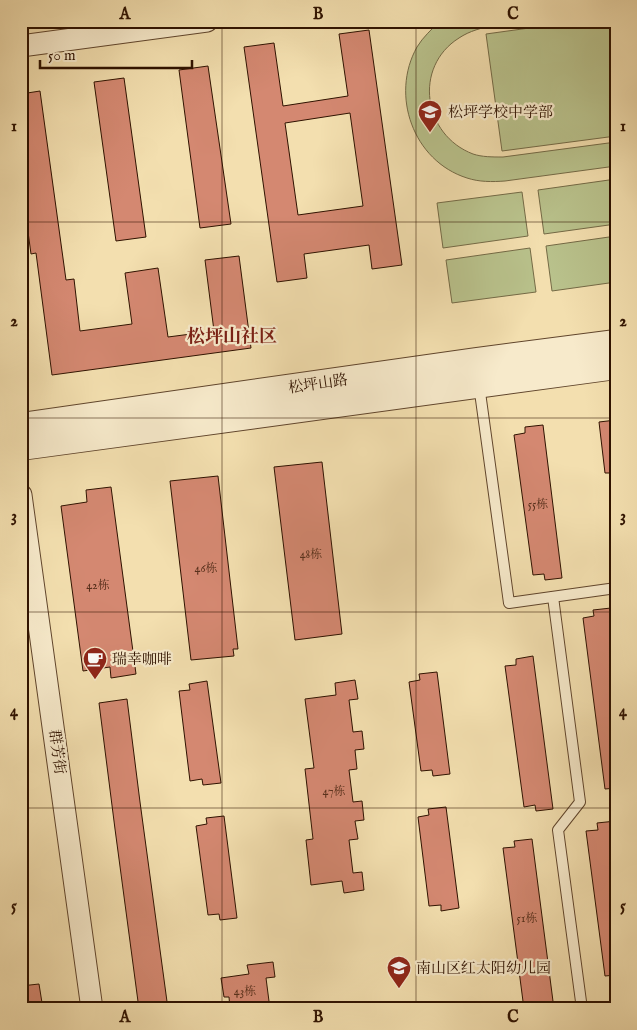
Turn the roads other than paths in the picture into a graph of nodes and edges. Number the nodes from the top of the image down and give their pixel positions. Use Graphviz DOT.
graph roads {
  1 [pos="208,21"];
  2 [pos="21,46"];
  3 [pos="616,343"];
  4 [pos="616,366"];
  5 [pos="477,373"];
  6 [pos="21,426"];
  7 [pos="21,447"];
  8 [pos="21,495"];
  9 [pos="616,588"];
  10 [pos="553,597"];
  11 [pos="92,1009"];
  12 [pos="582,1009"];
  1 -- 2 [label="street"];
  3 -- 5 [label="street, 松坪山路"];
  4 -- 5 [label="street, 松坪山路"];
  5 -- 6 [label="street, 松坪山路"];
  5 -- 7 [label="street, 松坪山路"];
  5 -- 10 [label="lane"];
  8 -- 11 [label="street, 群芳街"];
  9 -- 10 [label="lane"];
  10 -- 12 [label="lane"];
}
